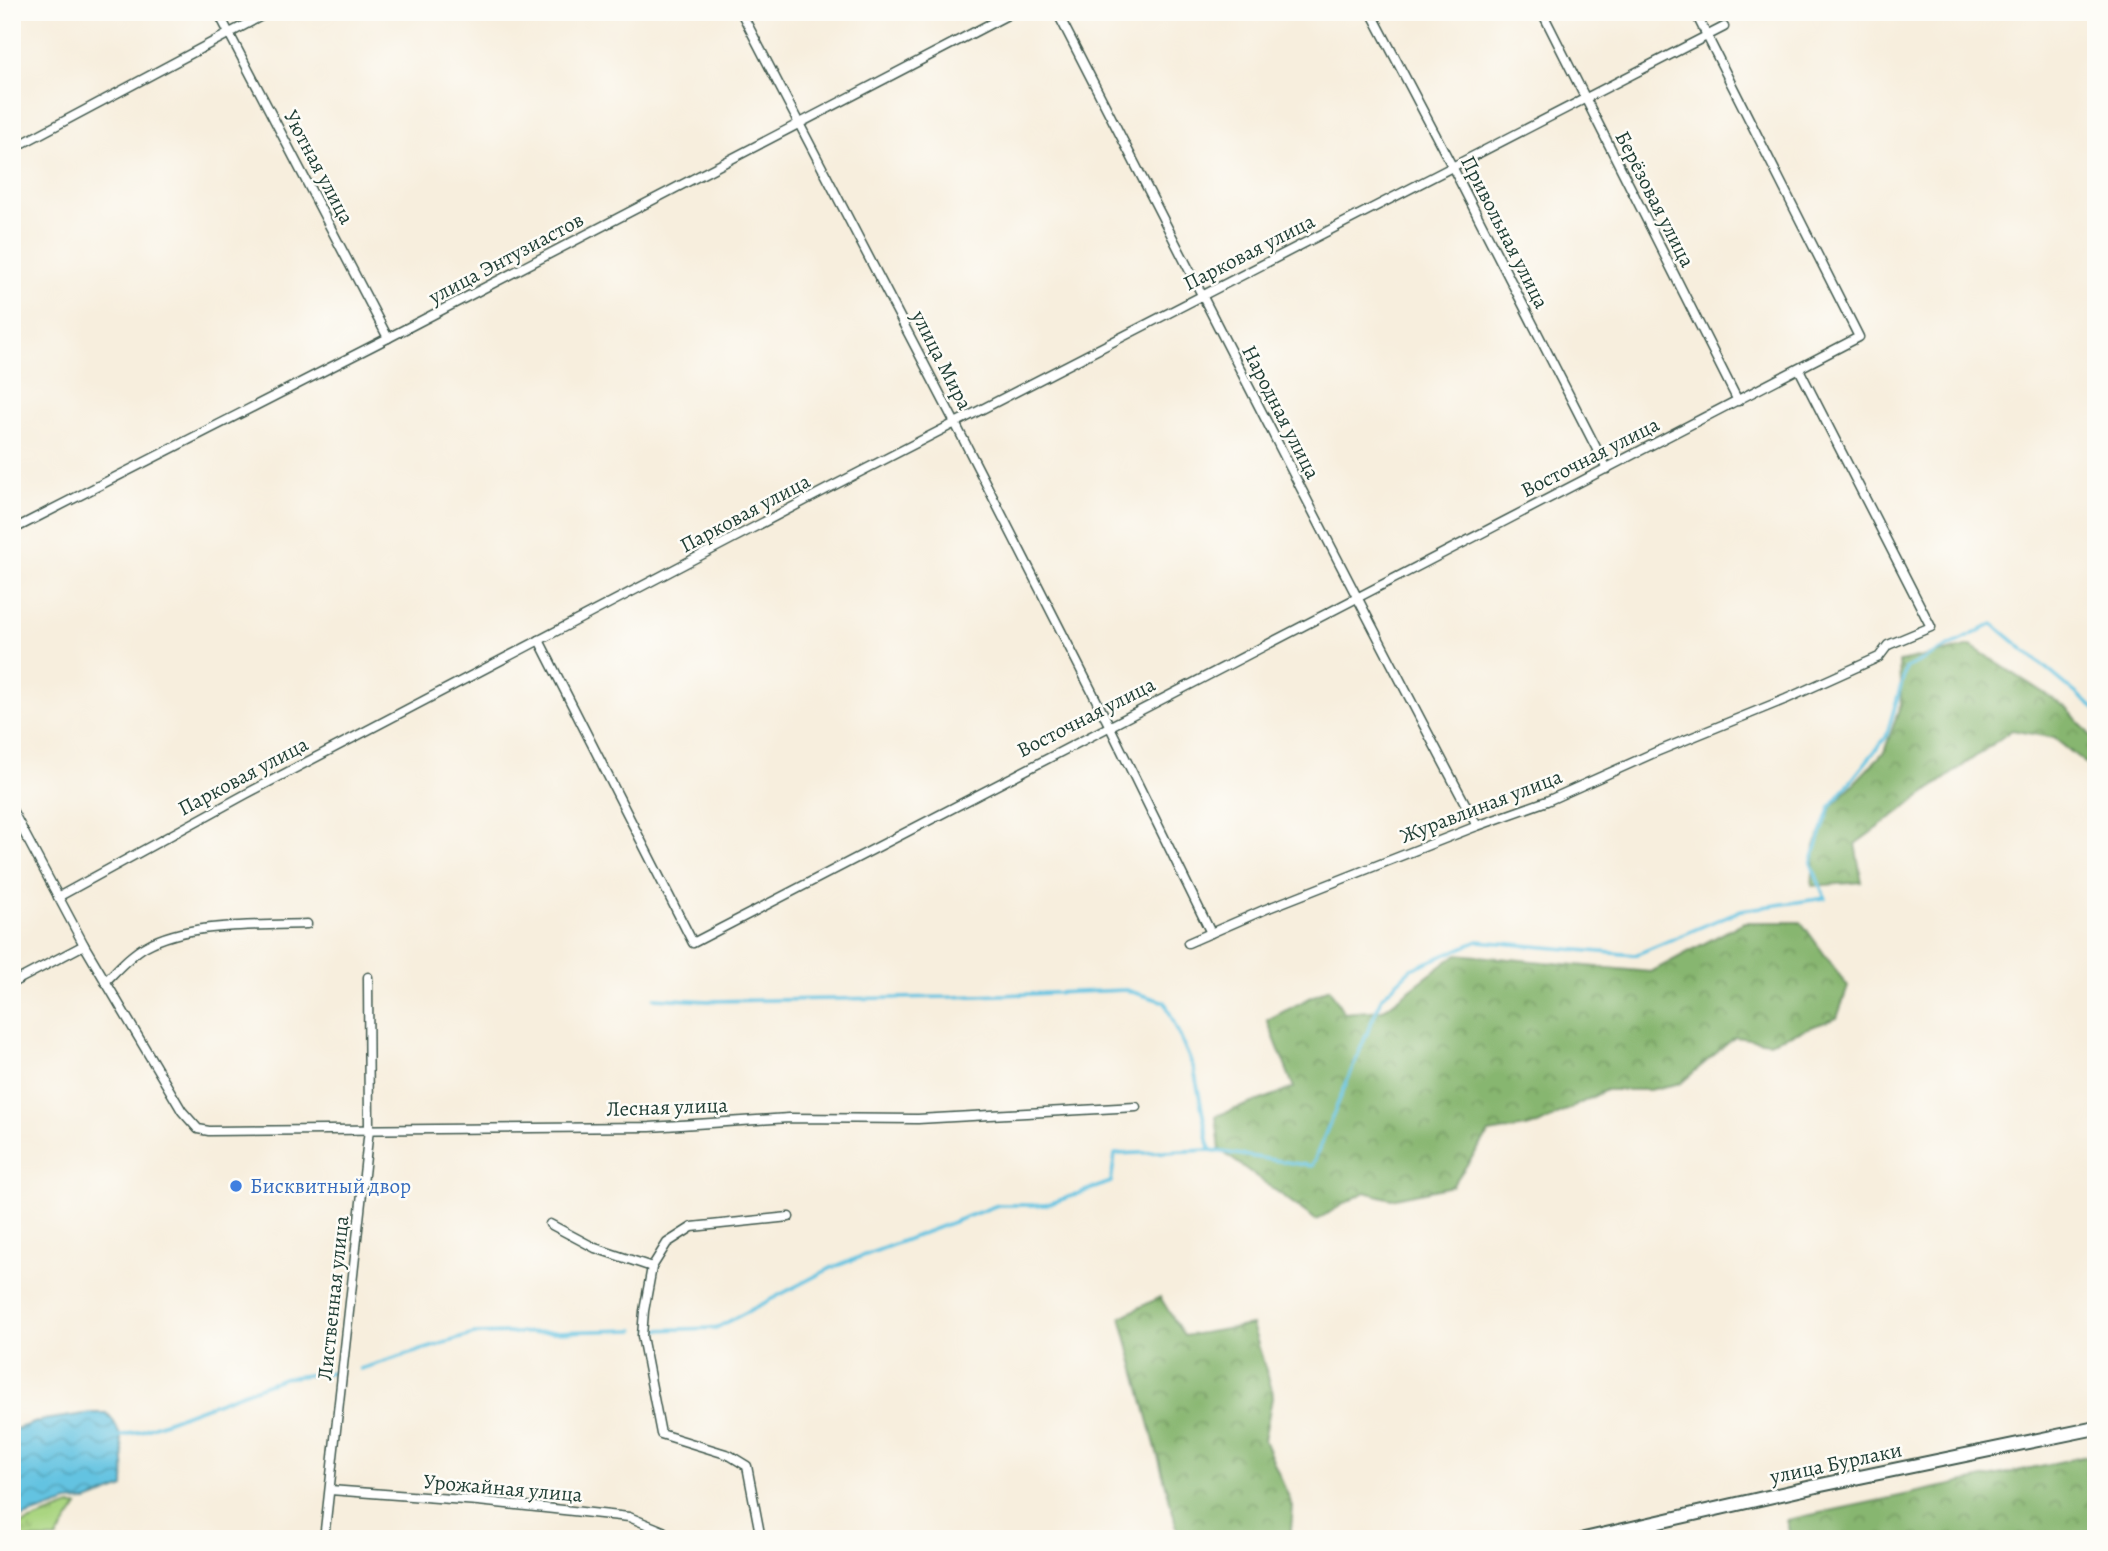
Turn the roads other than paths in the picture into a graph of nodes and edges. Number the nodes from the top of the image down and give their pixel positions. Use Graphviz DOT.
graph roads {
  1 [pos="218,12"];
  2 [pos="270,12"];
  3 [pos="741,12"];
  4 [pos="1013,12"];
  5 [pos="1057,12"];
  6 [pos="1371,12"];
  7 [pos="1542,12"];
  8 [pos="1695,12"];
  9 [pos="1724,27"];
  10 [pos="229,32"];
  11 [pos="1707,36"];
  12 [pos="1586,100"];
  13 [pos="797,124"];
  14 [pos="12,149"];
  15 [pos="1453,167"];
  16 [pos="1202,294"];
  17 [pos="388,338"];
  18 [pos="1799,369"];
  19 [pos="1738,401"];
  20 [pos="955,423"];
  21 [pos="1607,468"];
  22 [pos="12,530"];
  23 [pos="1356,598"];
  24 [pos="539,640"];
  25 [pos="1109,725"];
  26 [pos="12,810"];
  27 [pos="1477,826"];
  28 [pos="58,897"];
  29 [pos="307,924"];
  30 [pos="1211,933"];
  31 [pos="1188,943"];
  32 [pos="84,945"];
  33 [pos="368,977"];
  34 [pos="105,982"];
  35 [pos="12,983"];
  36 [pos="1136,1107"];
  37 [pos="369,1129"];
  38 [pos="789,1217"];
  39 [pos="550,1224"];
  40 [pos="652,1267"];
  41 [pos="2096,1428"];
  42 [pos="330,1490"];
  43 [pos="1631,1534"];
  44 [pos="324,1539"];
  45 [pos="663,1539"];
  46 [pos="761,1539"];
  47 [pos="1584,1539"];
  1 -- 10 [label="street, Уютная улица"];
  2 -- 10 [label="street"];
  3 -- 13 [label="street, улица Мира"];
  4 -- 13 [label="street, улица Энтузиастов"];
  5 -- 16 [label="street, Народная улица"];
  6 -- 15 [label="street, Привольная улица"];
  7 -- 12 [label="street, Берёзовая улица"];
  8 -- 11 [label="street"];
  9 -- 11 [label="street, Парковая улица"];
  10 -- 14 [label="street"];
  10 -- 17 [label="street, Уютная улица"];
  11 -- 12 [label="street, Парковая улица"];
  11 -- 18 [label="street, Восточная улица"];
  12 -- 15 [label="street, Парковая улица"];
  12 -- 19 [label="street, Берёзовая улица"];
  13 -- 17 [label="street, улица Энтузиастов"];
  13 -- 20 [label="street, улица Мира"];
  15 -- 16 [label="street, Парковая улица"];
  15 -- 21 [label="street, Привольная улица"];
  16 -- 20 [label="street, Парковая улица"];
  16 -- 23 [label="street, Народная улица"];
  17 -- 22 [label="street, улица Энтузиастов"];
  18 -- 19 [label="street, Восточная улица"];
  18 -- 27 [label="street, Журавлиная улица"];
  19 -- 21 [label="street, Восточная улица"];
  20 -- 24 [label="street, Парковая улица"];
  20 -- 25 [label="street, улица Мира"];
  21 -- 23 [label="street, Восточная улица"];
  23 -- 25 [label="street, Восточная улица"];
  23 -- 27 [label="street, Народная улица"];
  24 -- 25 [label="street, Восточная улица"];
  24 -- 28 [label="street, Парковая улица"];
  25 -- 30 [label="street, улица Мира"];
  26 -- 28 [label="street"];
  27 -- 30 [label="street, Журавлиная улица"];
  28 -- 32 [label="street"];
  29 -- 34 [label="street"];
  30 -- 31 [label="street, Журавлиная улица"];
  32 -- 34 [label="street"];
  32 -- 35 [label="street"];
  33 -- 37 [label="street, Лиственная улица"];
  34 -- 37 [label="street, Лесная улица"];
  36 -- 37 [label="street, Лесная улица"];
  37 -- 42 [label="street, Лиственная улица"];
  38 -- 40 [label="street"];
  39 -- 40 [label="street"];
  40 -- 46 [label="street"];
  41 -- 43 [label="street, улица Бурлаки"];
  42 -- 44 [label="street, Лиственная улица"];
  42 -- 45 [label="street, Урожайная улица"];
  43 -- 47 [label="street, улица Бурлаки"];
}
